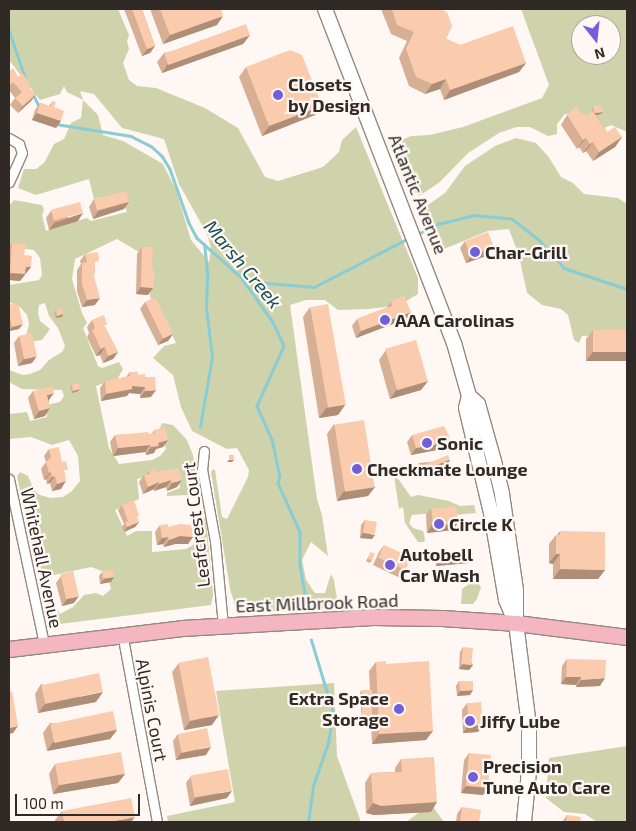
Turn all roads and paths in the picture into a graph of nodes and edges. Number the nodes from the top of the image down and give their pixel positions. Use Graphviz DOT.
graph roads {
  1 [pos="325,9"];
  2 [pos="9,138"];
  3 [pos="9,182"];
  4 [pos="204,451"];
  5 [pos="9,479"];
  6 [pos="516,623"];
  7 [pos="224,626"];
  8 [pos="122,634"];
  9 [pos="627,637"];
  10 [pos="44,644"];
  11 [pos="9,649"];
  12 [pos="157,822"];
  13 [pos="524,822"];
  1 -- 6 [label="main road, Atlantic Avenue"];
  2 -- 3 [label="street"];
  4 -- 7 [label="street, Leafcrest Court"];
  5 -- 10 [label="street, Whitehall Avenue"];
  6 -- 7 [label="main road, East Millbrook Road"];
  6 -- 9 [label="main road, East Millbrook Road"];
  6 -- 13 [label="main road, Atlantic Avenue"];
  7 -- 8 [label="main road, East Millbrook Road"];
  8 -- 10 [label="main road, East Millbrook Road"];
  8 -- 12 [label="street, Alpinis Court"];
  10 -- 11 [label="main road, East Millbrook Road"];
}
